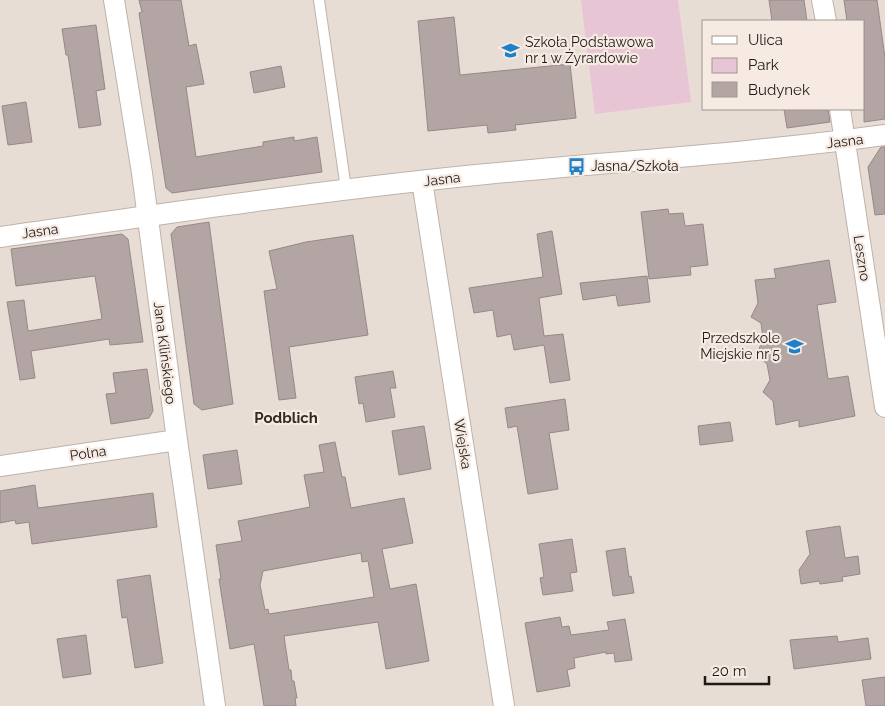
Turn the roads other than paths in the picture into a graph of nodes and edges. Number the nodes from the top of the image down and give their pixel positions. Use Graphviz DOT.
graph roads {
  1 [pos="114,0"];
  2 [pos="319,0"];
  3 [pos="822,0"];
  4 [pos="826,20"];
  5 [pos="840,110"];
  6 [pos="885,135"];
  7 [pos="844,141"];
  8 [pos="422,181"];
  9 [pos="346,190"];
  10 [pos="148,216"];
  11 [pos="0,237"];
  12 [pos="885,407"];
  13 [pos="177,440"];
  14 [pos="0,466"];
  15 [pos="215,706"];
  16 [pos="504,706"];
  1 -- 10 [label="street, Jana Kilińskiego"];
  2 -- 9 [label="lane"];
  3 -- 4 [label="street"];
  5 -- 7 [label="street, Leszno"];
  6 -- 7 [label="street, Jasna"];
  7 -- 8 [label="street, Jasna"];
  7 -- 12 [label="street, Leszno"];
  8 -- 9 [label="street, Jasna"];
  8 -- 16 [label="street, Wiejska"];
  9 -- 10 [label="street, Jasna"];
  10 -- 11 [label="street, Jasna"];
  10 -- 13 [label="street, Jana Kilińskiego"];
  13 -- 14 [label="street, Polna"];
  13 -- 15 [label="street, Jana Kilińskiego"];
}
